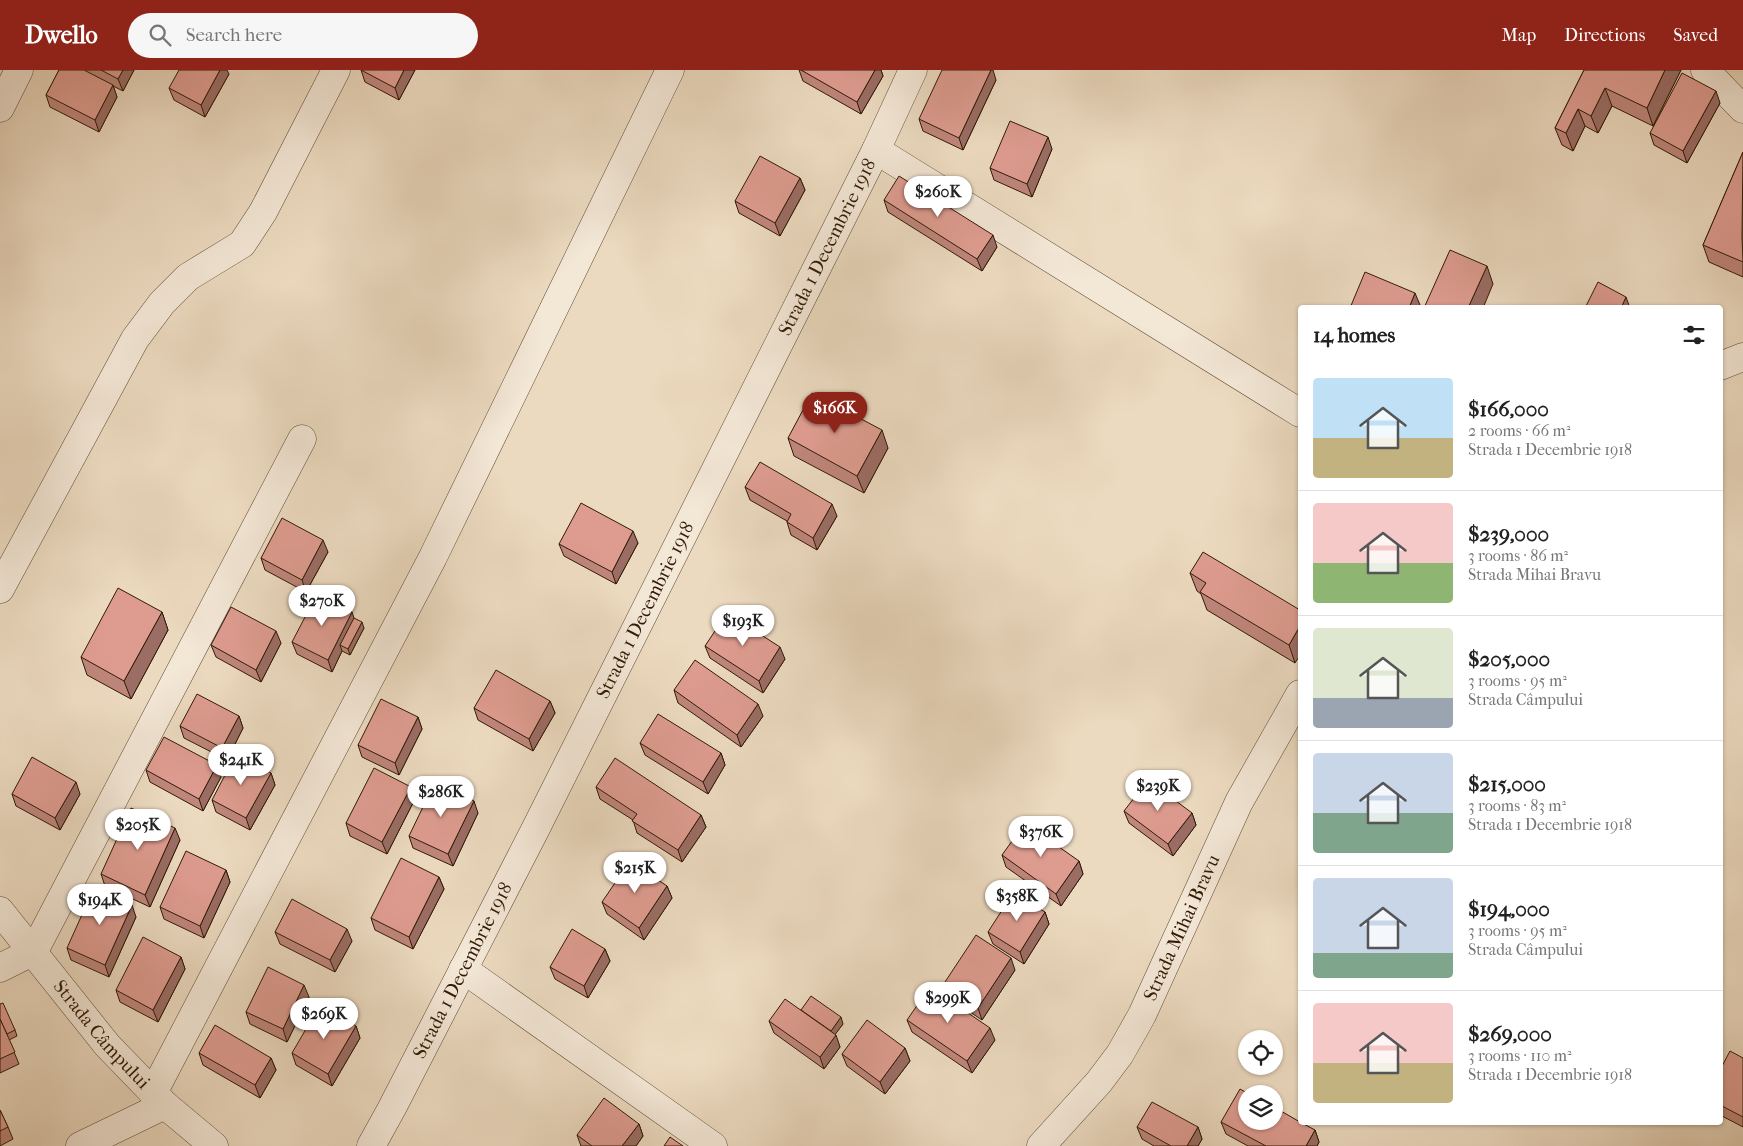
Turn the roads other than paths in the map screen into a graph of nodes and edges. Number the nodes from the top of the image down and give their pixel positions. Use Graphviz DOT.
graph roads {
  1 [pos="19,70"];
  2 [pos="336,70"];
  3 [pos="670,70"];
  4 [pos="913,70"];
  5 [pos="1705,70"];
  6 [pos="0,108"];
  7 [pos="1743,109"];
  8 [pos="876,150"];
  9 [pos="1743,357"];
  10 [pos="1723,365"];
  11 [pos="1298,411"];
  12 [pos="302,439"];
  13 [pos="0,589"];
  14 [pos="1298,698"];
  15 [pos="0,911"];
  16 [pos="34,952"];
  17 [pos="0,968"];
  18 [pos="463,970"];
  19 [pos="159,1099"];
  20 [pos="80,1146"];
  21 [pos="214,1146"];
  22 [pos="371,1146"];
  23 [pos="713,1146"];
  24 [pos="1041,1146"];
  1 -- 6 [label="street"];
  2 -- 13 [label="street"];
  3 -- 19 [label="street"];
  4 -- 8 [label="street, Strada 1 Decembrie 1918"];
  5 -- 7 [label="street"];
  8 -- 11 [label="street"];
  8 -- 18 [label="street, Strada 1 Decembrie 1918"];
  9 -- 10 [label="street"];
  12 -- 16 [label="street"];
  14 -- 24 [label="street, Strada Mihai Bravu"];
  15 -- 16 [label="street, Strada Câmpului"];
  16 -- 17 [label="street"];
  16 -- 19 [label="street, Strada Câmpului"];
  18 -- 22 [label="street, Strada 1 Decembrie 1918"];
  18 -- 23 [label="street"];
  19 -- 20 [label="street"];
  19 -- 21 [label="street, Strada Câmpului"];
}
